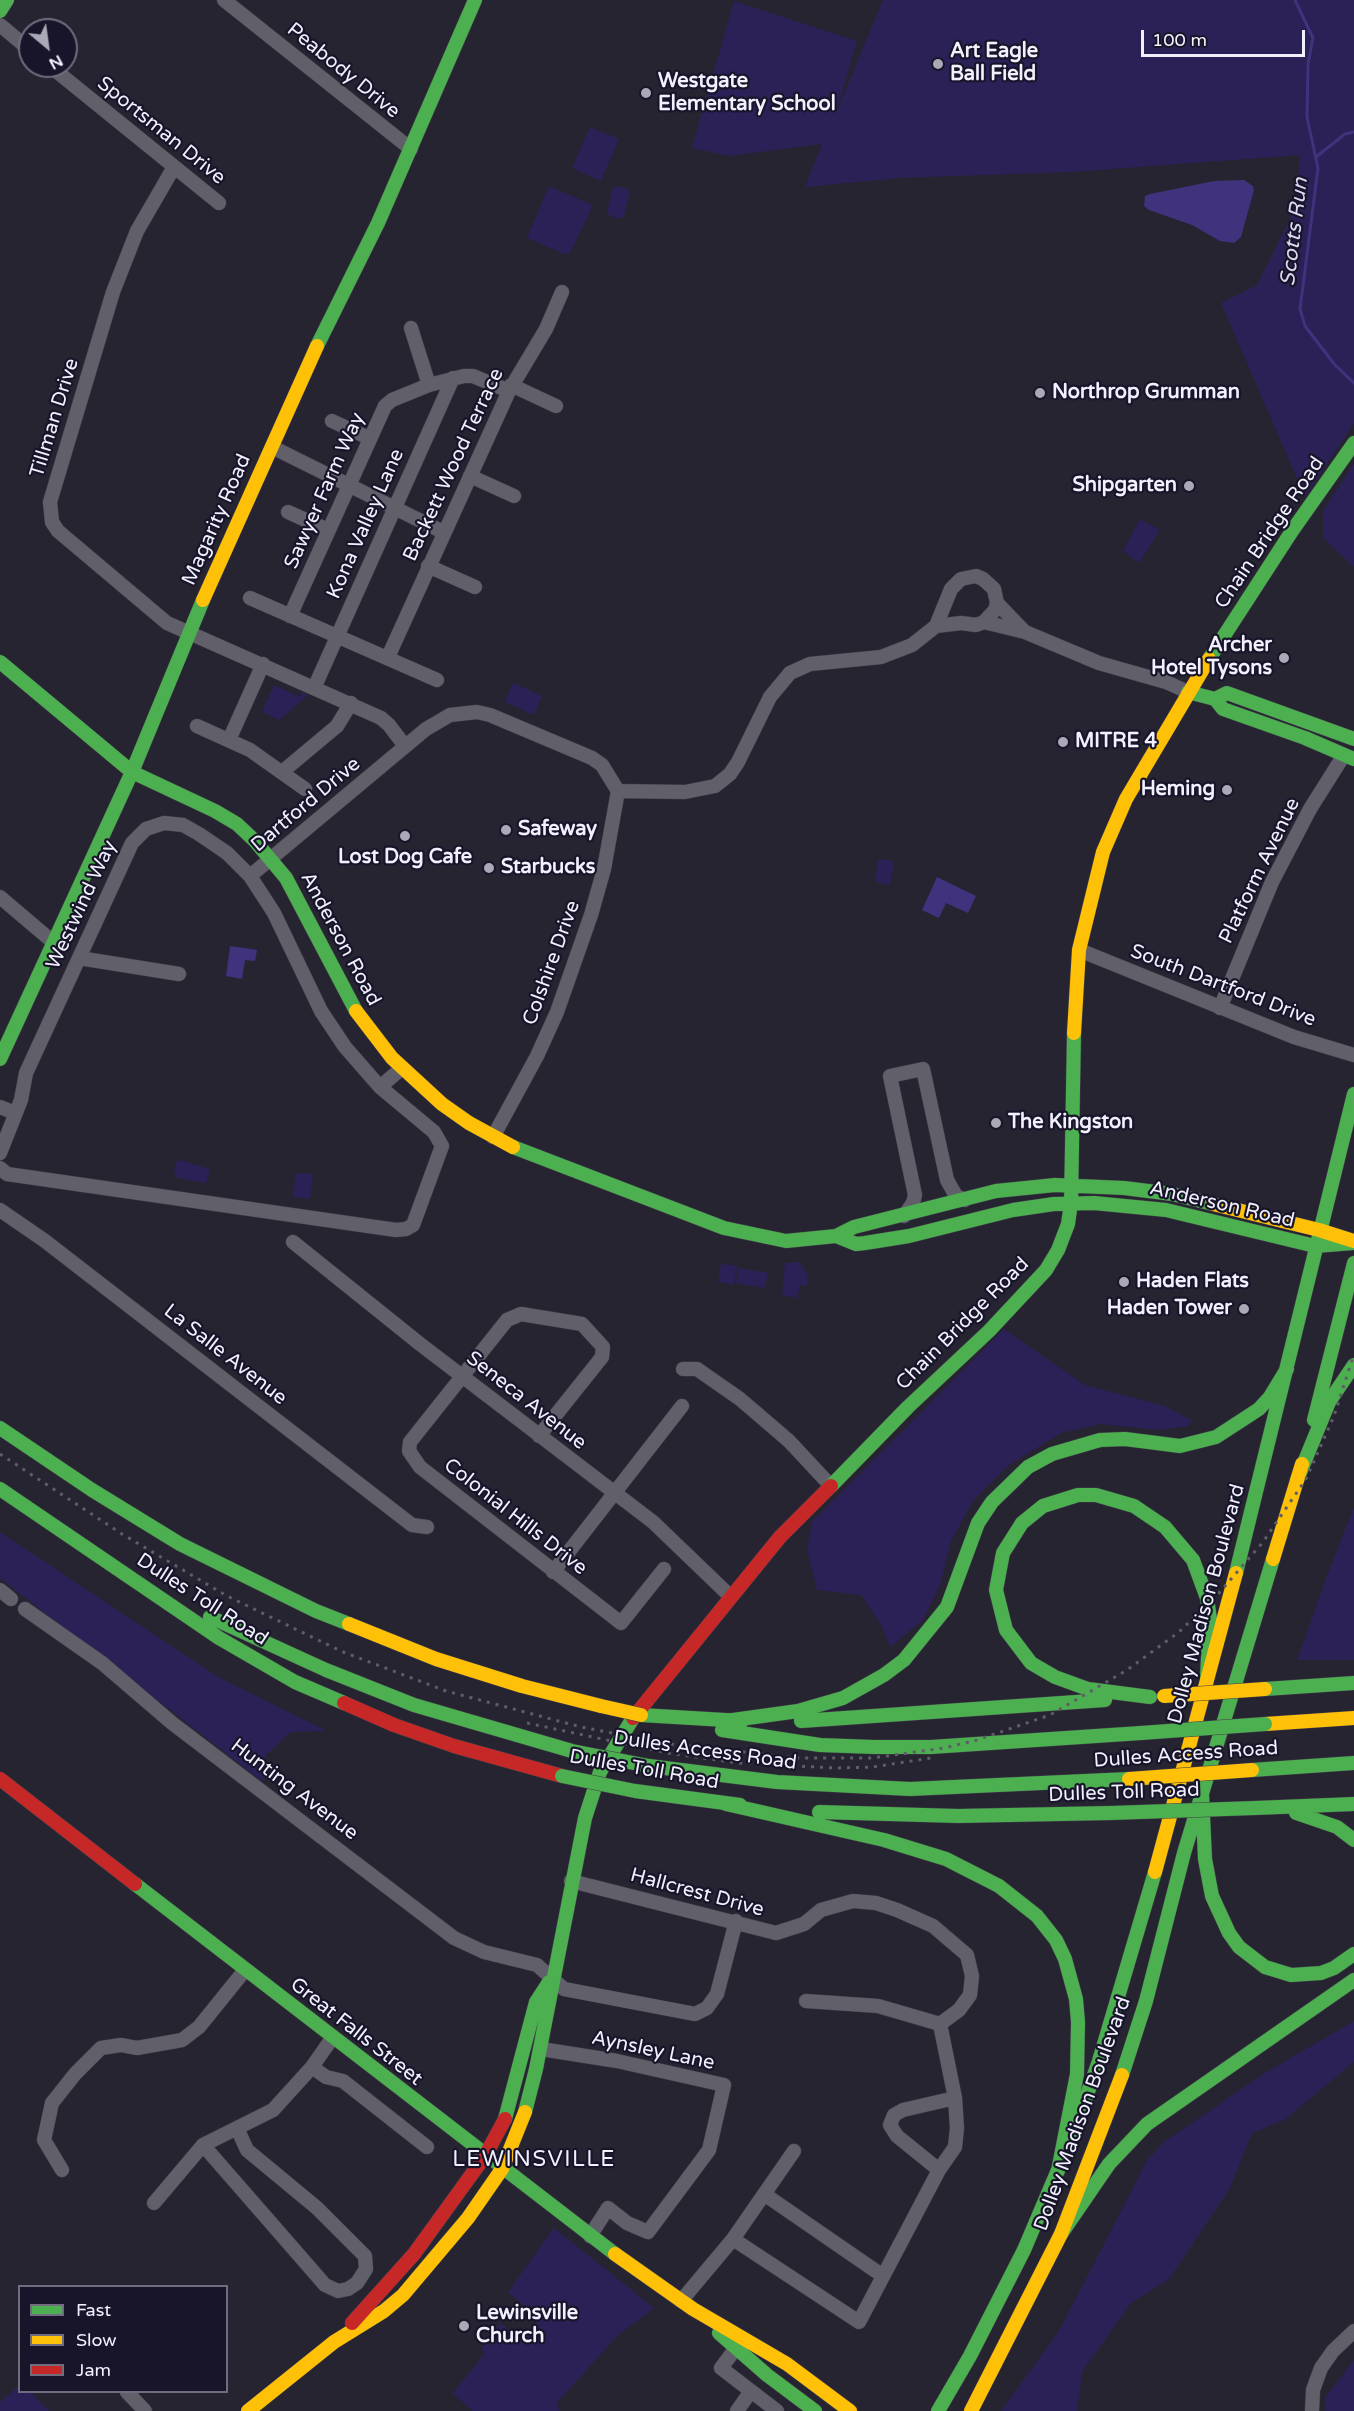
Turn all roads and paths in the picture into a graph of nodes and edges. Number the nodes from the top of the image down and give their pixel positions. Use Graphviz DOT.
graph roads {
  1 [pos="7,0"];
  2 [pos="224,0"];
  3 [pos="475,0"];
  4 [pos="0,10"];
  5 [pos="0,25"];
  6 [pos="18,40"];
  7 [pos="65,78"];
  8 [pos="411,149"];
  9 [pos="174,166"];
  10 [pos="219,203"];
  11 [pos="562,292"];
  12 [pos="411,328"];
  13 [pos="453,378"];
  14 [pos="429,385"];
  15 [pos="510,388"];
  16 [pos="556,406"];
  17 [pos="332,421"];
  18 [pos="369,438"];
  19 [pos="1354,443"];
  20 [pos="272,447"];
  21 [pos="470,476"];
  22 [pos="348,485"];
  23 [pos="514,496"];
  24 [pos="395,509"];
  25 [pos="288,512"];
  26 [pos="328,530"];
  27 [pos="443,532"];
  28 [pos="428,566"];
  29 [pos="475,587"];
  30 [pos="250,598"];
  31 [pos="947,601"];
  32 [pos="997,603"];
  33 [pos="290,616"];
  34 [pos="984,622"];
  35 [pos="961,623"];
  36 [pos="936,626"];
  37 [pos="1025,632"];
  38 [pos="188,633"];
  39 [pos="338,635"];
  40 [pos="388,657"];
  41 [pos="0,662"];
  42 [pos="263,664"];
  43 [pos="437,680"];
  44 [pos="315,686"];
  45 [pos="1188,692"];
  46 [pos="1215,699"];
  47 [pos="351,704"];
  48 [pos="197,726"];
  49 [pos="1354,739"];
  50 [pos="229,740"];
  51 [pos="405,746"];
  52 [pos="1349,757"];
  53 [pos="132,772"];
  54 [pos="282,772"];
  55 [pos="305,789"];
  56 [pos="618,791"];
  57 [pos="271,859"];
  58 [pos="250,876"];
  59 [pos="0,897"];
  60 [pos="53,942"];
  61 [pos="1079,950"];
  62 [pos="79,958"];
  63 [pos="179,974"];
  64 [pos="1220,1008"];
  65 [pos="1354,1055"];
  66 [pos="0,1059"];
  67 [pos="402,1068"];
  68 [pos="380,1087"];
  69 [pos="1354,1094"];
  70 [pos="0,1107"];
  71 [pos="15,1113"];
  72 [pos="493,1137"];
  73 [pos="0,1153"];
  74 [pos="0,1168"];
  75 [pos="1072,1186"];
  76 [pos="965,1200"];
  77 [pos="1071,1203"];
  78 [pos="0,1210"];
  79 [pos="904,1216"];
  80 [pos="1319,1230"];
  81 [pos="836,1236"];
  82 [pos="293,1242"];
  83 [pos="1354,1242"];
  84 [pos="1315,1246"];
  85 [pos="1354,1263"];
  86 [pos="1354,1365"];
  87 [pos="684,1369"];
  88 [pos="1287,1369"];
  89 [pos="463,1377"];
  90 [pos="682,1406"];
  91 [pos="0,1428"];
  92 [pos="539,1436"];
  93 [pos="1297,1480"];
  94 [pos="830,1485"];
  95 [pos="0,1489"];
  96 [pos="615,1493"];
  97 [pos="427,1527"];
  98 [pos="93,1551"];
  99 [pos="664,1569"];
  100 [pos="553,1572"];
  101 [pos="0,1590"];
  102 [pos="730,1596"];
  103 [pos="11,1599"];
  104 [pos="25,1609"];
  105 [pos="1207,1677"];
  106 [pos="1354,1683"];
  107 [pos="1157,1696"];
  108 [pos="641,1715"];
  109 [pos="1354,1718"];
  110 [pos="681,1720"];
  111 [pos="726,1721"];
  112 [pos="1354,1763"];
  113 [pos="0,1779"];
  114 [pos="1202,1793"];
  115 [pos="726,1804"];
  116 [pos="1354,1804"];
  117 [pos="1259,1808"];
  118 [pos="1354,1840"];
  119 [pos="571,1881"];
  120 [pos="736,1921"];
  121 [pos="1354,1954"];
  122 [pos="245,1970"];
  123 [pos="553,1977"];
  124 [pos="1354,1980"];
  125 [pos="806,2001"];
  126 [pos="940,2024"];
  127 [pos="333,2037"];
  128 [pos="540,2049"];
  129 [pos="312,2067"];
  130 [pos="955,2098"];
  131 [pos="237,2128"];
  132 [pos="203,2145"];
  133 [pos="427,2147"];
  134 [pos="794,2151"];
  135 [pos="485,2156"];
  136 [pos="502,2169"];
  137 [pos="62,2170"];
  138 [pos="939,2170"];
  139 [pos="1058,2170"];
  140 [pos="764,2194"];
  141 [pos="154,2203"];
  142 [pos="1061,2234"];
  143 [pos="590,2236"];
  144 [pos="733,2239"];
  145 [pos="883,2276"];
  146 [pos="357,2283"];
  147 [pos="374,2300"];
  148 [pos="681,2301"];
  149 [pos="693,2309"];
  150 [pos="1354,2331"];
  151 [pos="334,2342"];
  152 [pos="736,2348"];
  153 [pos="970,2356"];
  154 [pos="751,2391"];
  155 [pos="129,2393"];
  156 [pos="145,2411"];
  157 [pos="248,2411"];
  158 [pos="737,2411"];
  159 [pos="777,2411"];
  160 [pos="815,2411"];
  161 [pos="850,2411"];
  162 [pos="923,2411"];
  163 [pos="938,2411"];
  164 [pos="971,2411"];
  165 [pos="1312,2411"];
  1 -- 4 [label="main road"];
  2 -- 8 [label="street, Peabody Drive"];
  3 -- 8 [label="main road, Magarity Road"];
  5 -- 6 [label="street"];
  7 -- 9 [label="street, Sportsman Drive"];
  8 -- 20 [label="main road, Magarity Road"];
  9 -- 10 [label="street, Sportsman Drive"];
  9 -- 38 [label="street, Tillman Drive"];
  11 -- 15 [label="street, Backett Wood Terrace"];
  12 -- 14 [label="street"];
  13 -- 14 [label="street, Sawyer Farm Way"];
  13 -- 15 [label="street, Sawyer Farm Way"];
  13 -- 24 [label="street, Kona Valley Lane"];
  14 -- 18 [label="street, Sawyer Farm Way"];
  15 -- 16 [label="street, Sawyer Farm Way"];
  15 -- 21 [label="street, Backett Wood Terrace"];
  17 -- 18 [label="street"];
  18 -- 22 [label="street, Sawyer Farm Way"];
  19 -- 45 [label="main road, Chain Bridge Road"];
  20 -- 22 [label="street"];
  20 -- 38 [label="main road, Magarity Road"];
  21 -- 23 [label="street"];
  21 -- 27 [label="street, Backett Wood Terrace"];
  22 -- 24 [label="street"];
  22 -- 26 [label="street, Sawyer Farm Way"];
  24 -- 27 [label="street"];
  24 -- 39 [label="street, Kona Valley Lane"];
  25 -- 26 [label="street"];
  26 -- 33 [label="street, Sawyer Farm Way"];
  27 -- 28 [label="street, Backett Wood Terrace"];
  28 -- 29 [label="street"];
  28 -- 40 [label="street, Backett Wood Terrace"];
  30 -- 33 [label="street"];
  31 -- 32 [label="street"];
  31 -- 35 [label="street"];
  31 -- 36 [label="street"];
  32 -- 34 [label="street"];
  32 -- 37 [label="street"];
  33 -- 39 [label="street"];
  34 -- 35 [label="street"];
  34 -- 37 [label="street"];
  35 -- 36 [label="street"];
  36 -- 56 [label="street"];
  37 -- 45 [label="street"];
  38 -- 42 [label="street, Tillman Drive"];
  38 -- 53 [label="main road, Magarity Road"];
  39 -- 40 [label="street"];
  39 -- 44 [label="street, Kona Valley Lane"];
  40 -- 43 [label="street"];
  41 -- 53 [label="main road, Anderson Road"];
  42 -- 44 [label="street, Tillman Drive"];
  42 -- 50 [label="street"];
  44 -- 47 [label="street, Tillman Drive"];
  45 -- 46 [label="main road"];
  45 -- 61 [label="main road, Chain Bridge Road"];
  46 -- 49 [label="main road"];
  46 -- 52 [label="main road"];
  47 -- 51 [label="street, Tillman Drive"];
  47 -- 54 [label="street"];
  48 -- 50 [label="street"];
  50 -- 54 [label="street"];
  51 -- 56 [label="street"];
  51 -- 57 [label="street, Dartford Drive"];
  52 -- 64 [label="street, Platform Avenue"];
  53 -- 57 [label="main road, Anderson Road"];
  53 -- 60 [label="main road, Magarity Road"];
  54 -- 55 [label="street"];
  56 -- 72 [label="street, Colshire Drive"];
  57 -- 58 [label="street, Dartford Drive"];
  57 -- 67 [label="main road, Anderson Road"];
  58 -- 62 [label="street, Westwind Way"];
  58 -- 68 [label="street, Westwind Way"];
  59 -- 60 [label="street"];
  60 -- 66 [label="main road, Magarity Road"];
  61 -- 64 [label="street, South Dartford Drive"];
  61 -- 75 [label="main road, Chain Bridge Road"];
  62 -- 63 [label="street"];
  62 -- 71 [label="street, Westwind Way"];
  64 -- 65 [label="street, South Dartford Drive"];
  67 -- 68 [label="street"];
  67 -- 72 [label="main road, Anderson Road"];
  68 -- 74 [label="street, Westwind Way"];
  69 -- 80 [label="main road, Dolley Madison Boulevard"];
  70 -- 71 [label="street"];
  71 -- 73 [label="street, Westwind Way"];
  72 -- 81 [label="main road, Anderson Road"];
  75 -- 76 [label="main road, Anderson Road"];
  75 -- 77 [label="main road, Chain Bridge Road"];
  75 -- 80 [label="main road, Anderson Road"];
  76 -- 79 [label="main road, Anderson Road"];
  76 -- 79 [label="street"];
  77 -- 81 [label="main road, Anderson Road"];
  77 -- 84 [label="main road, Anderson Road"];
  77 -- 94 [label="main road, Chain Bridge Road"];
  78 -- 97 [label="street, La Salle Avenue"];
  79 -- 81 [label="main road, Anderson Road"];
  80 -- 83 [label="main road, Anderson Road"];
  80 -- 84 [label="main road, Dolley Madison Boulevard"];
  82 -- 89 [label="street, Seneca Avenue"];
  83 -- 84 [label="main road, Anderson Road"];
  84 -- 88 [label="main road, Dolley Madison Boulevard"];
  85 -- 93 [label="main road, Dolley Madison Boulevard"];
  86 -- 93 [label="main road"];
  87 -- 94 [label="street"];
  88 -- 105 [label="main road, Dolley Madison Boulevard"];
  88 -- 111 [label="main road"];
  89 -- 92 [label="street, Seneca Avenue"];
  89 -- 92 [label="street, Colonial Hills Drive"];
  89 -- 100 [label="street, Colonial Hills Drive"];
  90 -- 96 [label="street"];
  91 -- 108 [label="main road, Dulles Toll Road, bridge"];
  92 -- 96 [label="street, Seneca Avenue"];
  93 -- 114 [label="main road, Dolley Madison Boulevard"];
  94 -- 102 [label="main road, Chain Bridge Road"];
  95 -- 98 [label="main road, Dulles Toll Road"];
  96 -- 100 [label="street"];
  96 -- 102 [label="street, Seneca Avenue"];
  98 -- 112 [label="main road, Dulles Access Road, bridge"];
  98 -- 115 [label="main road, Dulles Toll Road, bridge"];
  99 -- 100 [label="street, Colonial Hills Drive"];
  101 -- 103 [label="street"];
  102 -- 119 [label="main road, Chain Bridge Road"];
  104 -- 123 [label="street, Hunting Avenue"];
  105 -- 107 [label="main road"];
  105 -- 139 [label="main road, Dolley Madison Boulevard"];
  106 -- 107 [label="main road, bridge"];
  107 -- 111 [label="main road"];
  108 -- 110 [label="main road, Dulles Access Road"];
  109 -- 110 [label="main road, Dulles Access Road, bridge"];
  110 -- 111 [label="main road"];
  113 -- 122 [label="main road, Great Falls Street"];
  114 -- 121 [label="main road"];
  114 -- 142 [label="main road, Dolley Madison Boulevard"];
  115 -- 117 [label="main road, Dulles Toll Road, bridge"];
  115 -- 139 [label="main road"];
  116 -- 117 [label="main road, Dulles Toll Road"];
  117 -- 118 [label="main road"];
  119 -- 120 [label="street, Hallcrest Drive"];
  119 -- 123 [label="main road, Chain Bridge Road"];
  120 -- 123 [label="street, Hunting Avenue"];
  120 -- 126 [label="street, Hallcrest Drive"];
  122 -- 127 [label="main road, Great Falls Street"];
  122 -- 137 [label="street"];
  123 -- 128 [label="main road, Chain Bridge Road"];
  123 -- 135 [label="main road, Chain Bridge Road"];
  124 -- 142 [label="main road"];
  125 -- 126 [label="street"];
  126 -- 130 [label="street"];
  127 -- 129 [label="street"];
  127 -- 135 [label="main road, Great Falls Street"];
  128 -- 136 [label="main road, Chain Bridge Road"];
  128 -- 143 [label="street, Aynsley Lane"];
  129 -- 131 [label="street"];
  129 -- 133 [label="street"];
  130 -- 138 [label="street"];
  130 -- 138 [label="street"];
  131 -- 132 [label="street"];
  131 -- 146 [label="street"];
  132 -- 141 [label="street"];
  132 -- 146 [label="street"];
  134 -- 140 [label="street"];
  135 -- 136 [label="main road, Great Falls Street"];
  135 -- 147 [label="main road, Chain Bridge Road"];
  136 -- 143 [label="main road, Great Falls Street"];
  136 -- 151 [label="main road, Chain Bridge Road"];
  138 -- 145 [label="street"];
  139 -- 153 [label="main road, Dolley Madison Boulevard"];
  140 -- 144 [label="street"];
  140 -- 145 [label="street"];
  142 -- 164 [label="main road, Dolley Madison Boulevard"];
  143 -- 148 [label="main road, Great Falls Street"];
  144 -- 145 [label="street"];
  144 -- 148 [label="street"];
  146 -- 147 [label="street"];
  147 -- 151 [label="main road, Chain Bridge Road"];
  148 -- 149 [label="main road, Great Falls Street"];
  149 -- 152 [label="main road, Great Falls Street"];
  149 -- 161 [label="main road, Great Falls Street"];
  150 -- 165 [label="street"];
  151 -- 157 [label="main road, Chain Bridge Road"];
  152 -- 154 [label="street"];
  152 -- 160 [label="main road, Great Falls Street"];
  153 -- 162 [label="main road"];
  153 -- 163 [label="main road, Dolley Madison Boulevard"];
  154 -- 158 [label="street"];
  154 -- 159 [label="street"];
  155 -- 156 [label="street"];
}
